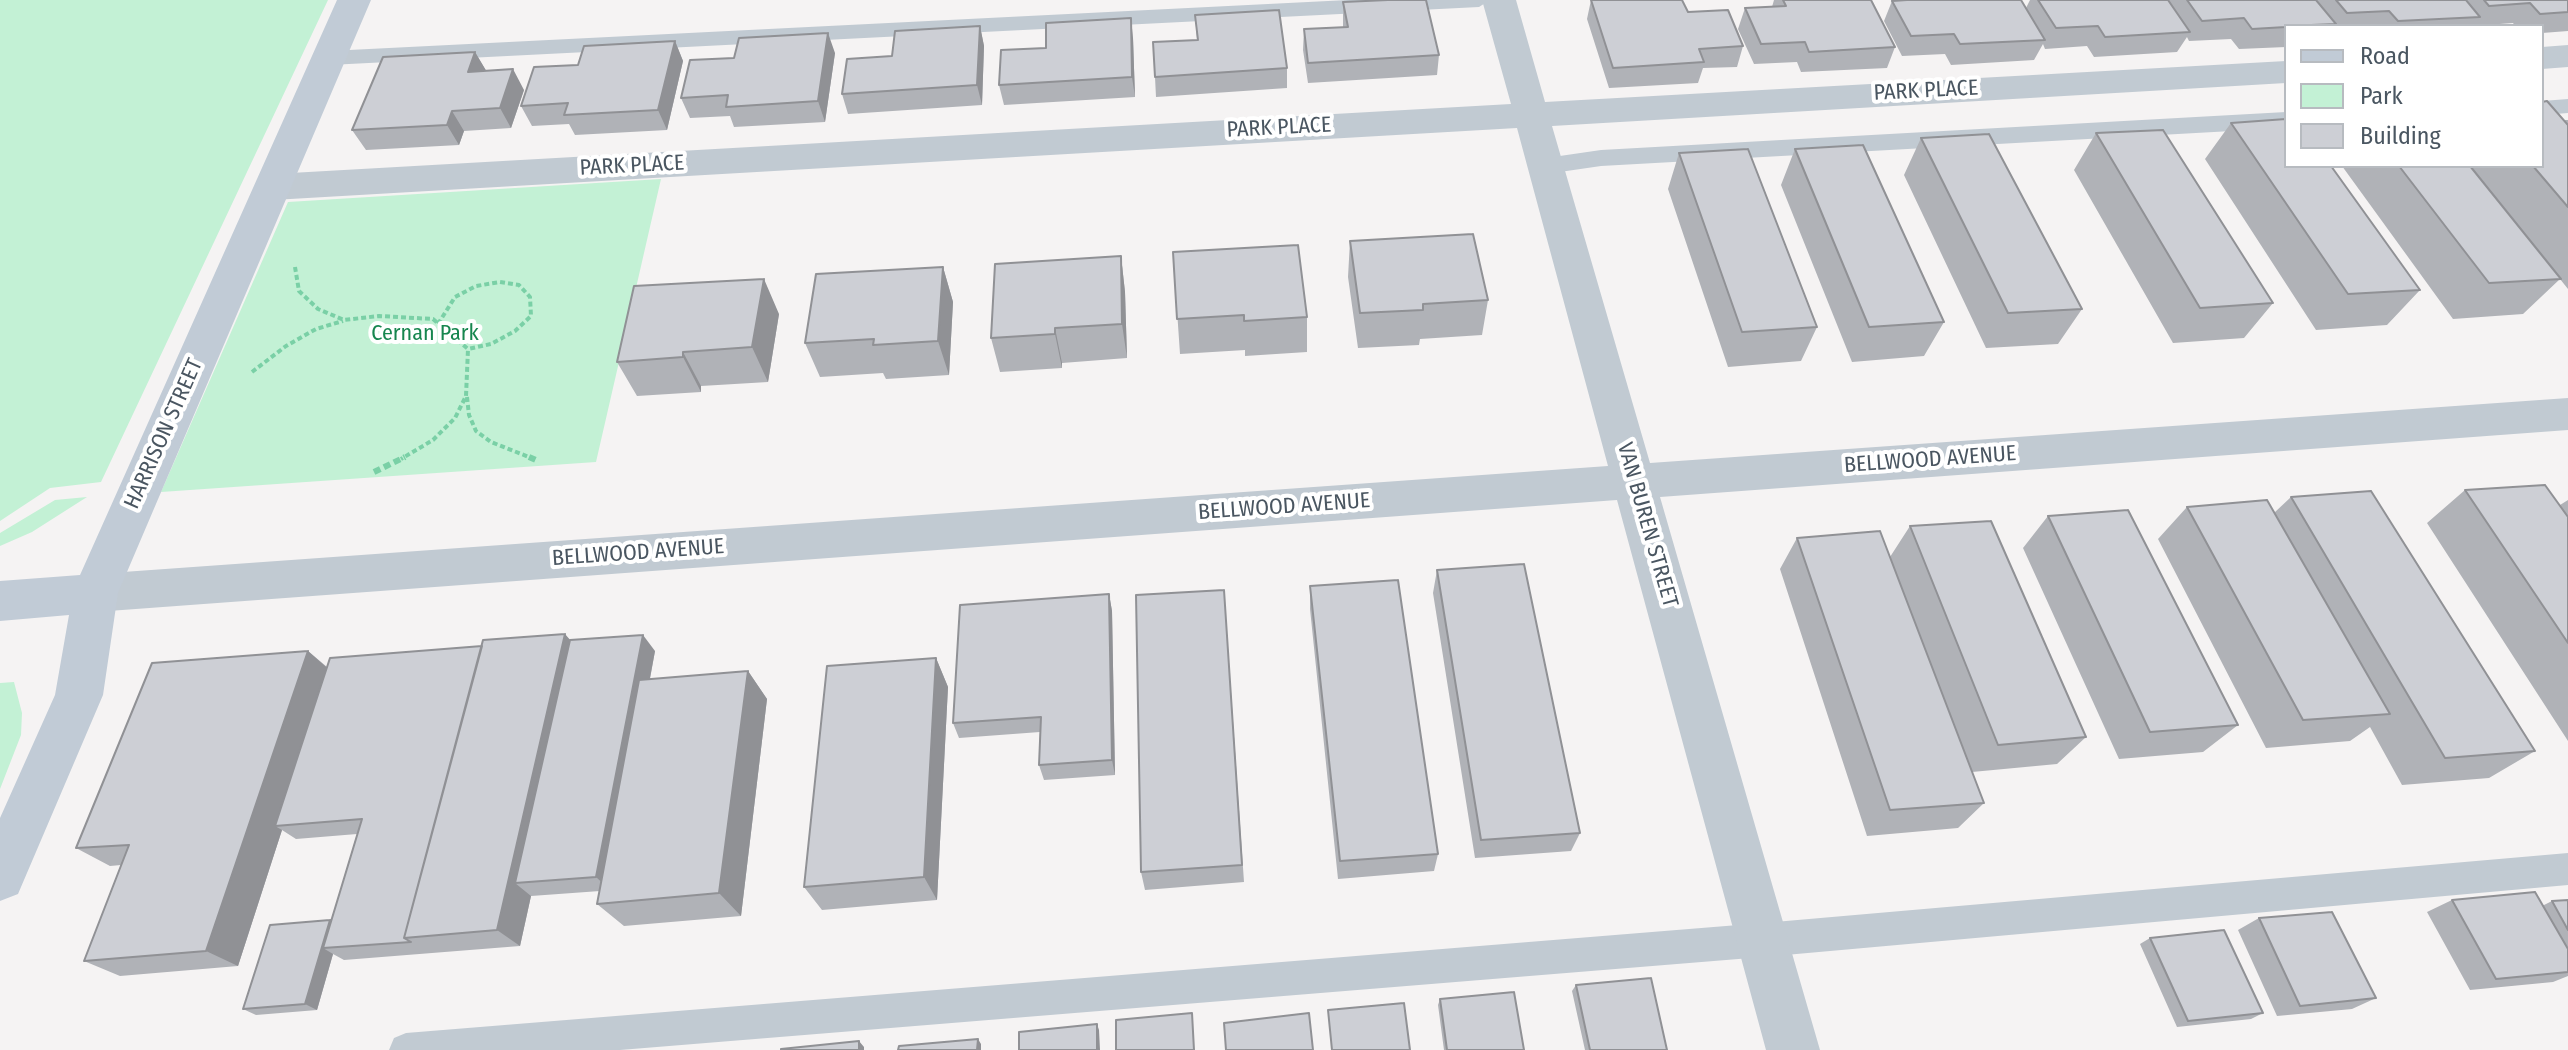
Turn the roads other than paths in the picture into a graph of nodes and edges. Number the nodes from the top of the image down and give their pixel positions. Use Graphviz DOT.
graph roads {
  1 [pos="354,0"];
  2 [pos="1479,0"];
  3 [pos="1499,0"];
  4 [pos="2568,56"];
  5 [pos="329,58"];
  6 [pos="2544,58"];
  7 [pos="2284,72"];
  8 [pos="2568,106"];
  9 [pos="2544,108"];
  10 [pos="1530,113"];
  11 [pos="2284,120"];
  12 [pos="1546,166"];
  13 [pos="273,187"];
  14 [pos="2568,414"];
  15 [pos="1635,482"];
  16 [pos="95,593"];
  17 [pos="0,601"];
  18 [pos="2568,869"];
  19 [pos="0,876"];
  20 [pos="1763,940"];
  21 [pos="406,1050"];
  22 [pos="1793,1050"];
  1 -- 5 [label="street, HARRISON STREET"];
  2 -- 5 [label="lane"];
  3 -- 10 [label="street, VAN BUREN STREET"];
  4 -- 6 [label="street"];
  5 -- 13 [label="street, HARRISON STREET"];
  7 -- 10 [label="street, PARK PLACE"];
  8 -- 9 [label="lane"];
  10 -- 12 [label="street, VAN BUREN STREET"];
  10 -- 13 [label="street, PARK PLACE"];
  11 -- 12 [label="lane"];
  12 -- 15 [label="street, VAN BUREN STREET"];
  13 -- 16 [label="street, HARRISON STREET"];
  14 -- 15 [label="street, BELLWOOD AVENUE"];
  15 -- 16 [label="street, BELLWOOD AVENUE"];
  15 -- 20 [label="street, VAN BUREN STREET"];
  16 -- 17 [label="street, BELLWOOD AVENUE"];
  16 -- 19 [label="street, HARRISON STREET"];
  18 -- 20 [label="lane"];
  20 -- 21 [label="lane"];
  20 -- 22 [label="street, VAN BUREN STREET"];
}
